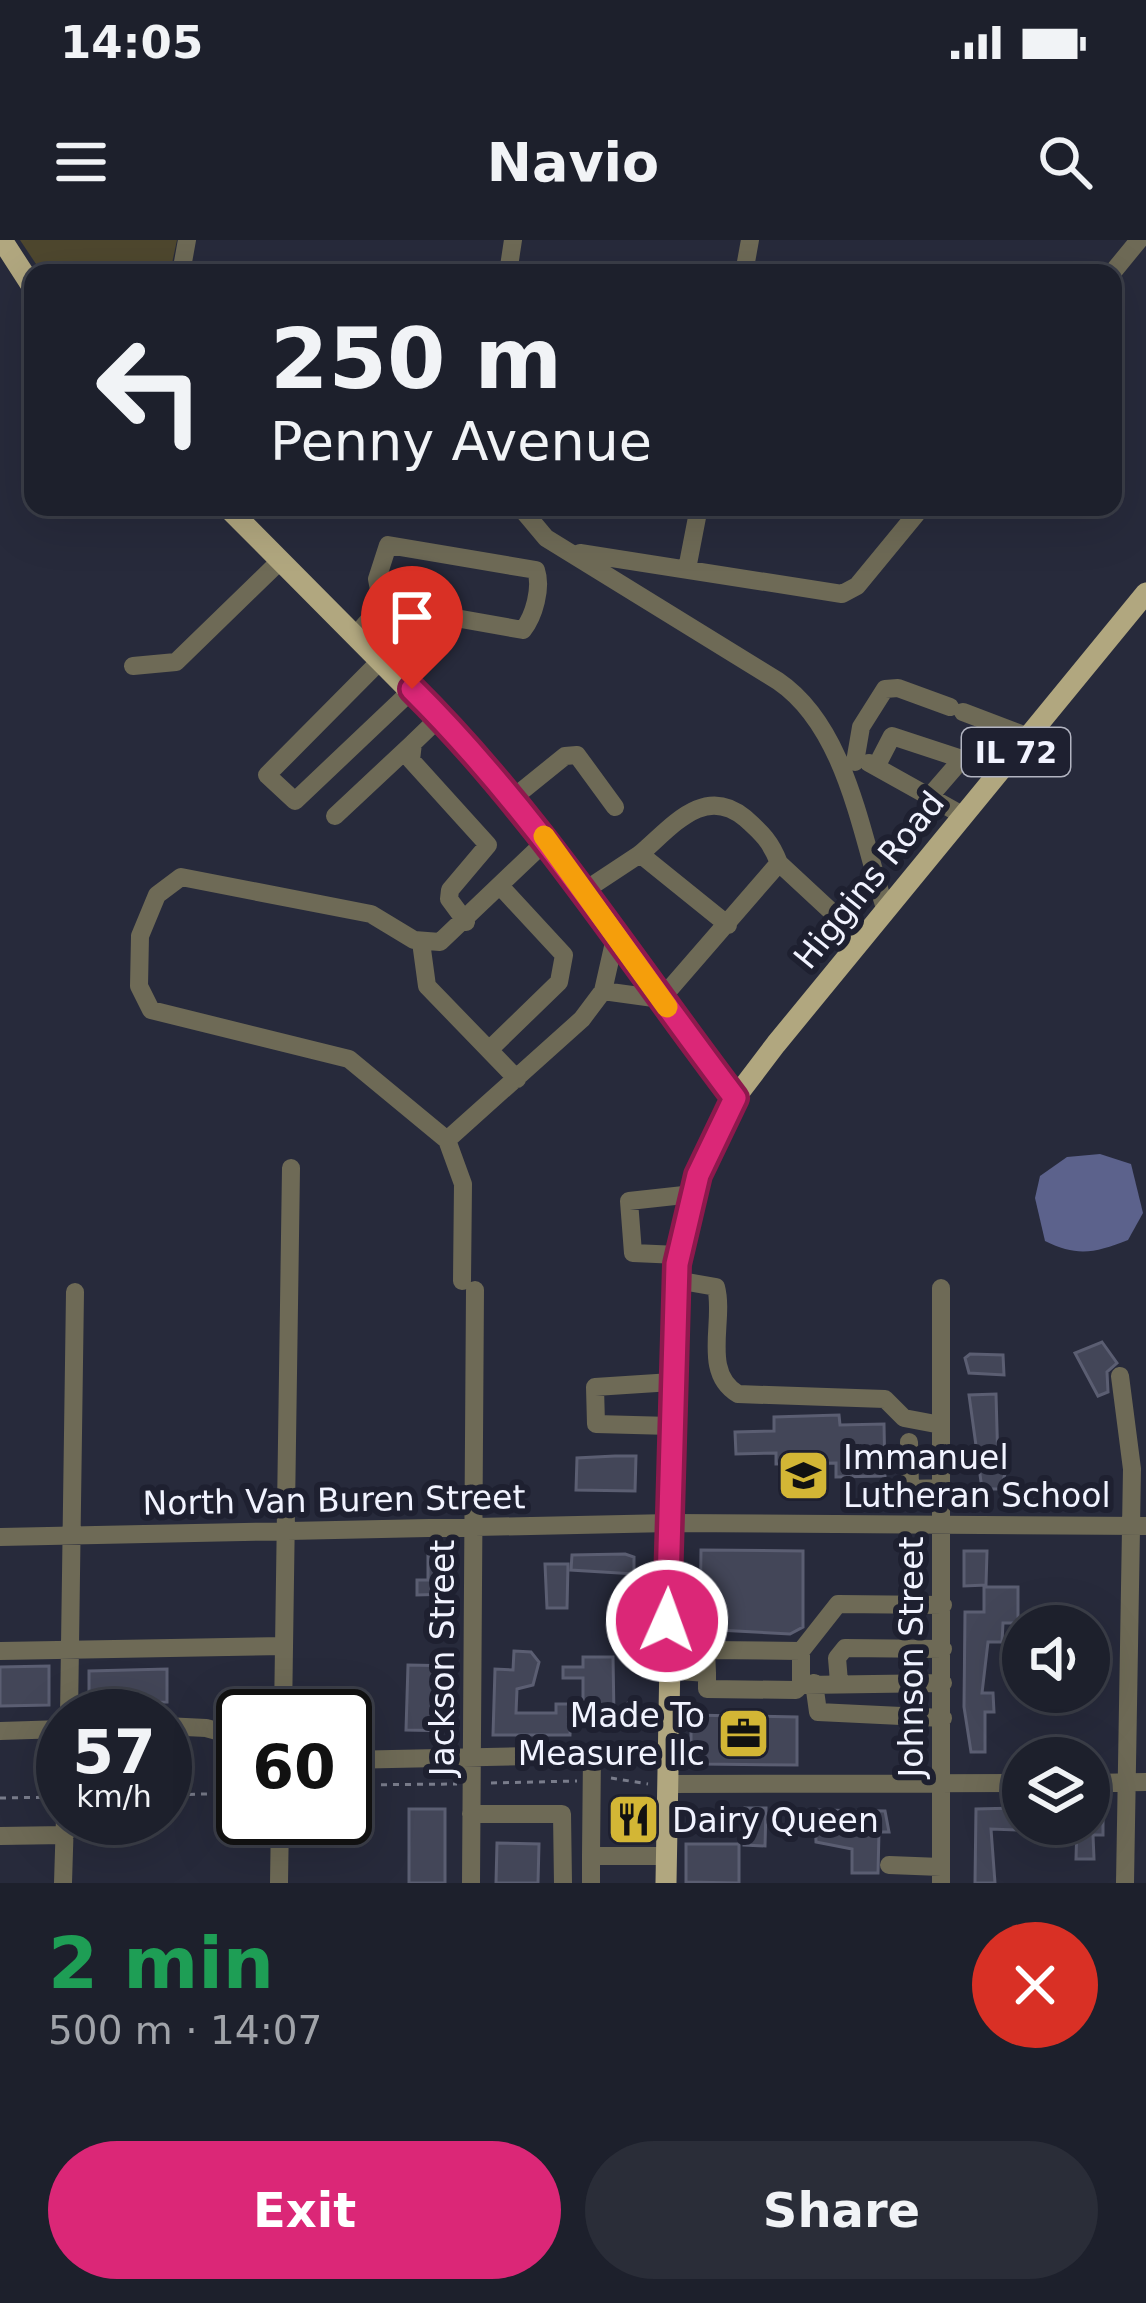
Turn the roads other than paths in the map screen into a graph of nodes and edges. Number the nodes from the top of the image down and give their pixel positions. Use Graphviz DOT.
graph roads {
  1 [pos="2,240"];
  2 [pos="1139,240"];
  3 [pos="1119,264"];
  4 [pos="24,274"];
  5 [pos="236,516"];
  6 [pos="526,516"];
  7 [pos="697,516"];
  8 [pos="915,516"];
  9 [pos="568,551"];
  10 [pos="281,560"];
  11 [pos="687,569"];
  12 [pos="1146,593"];
  13 [pos="382,605"];
  14 [pos="357,634"];
  15 [pos="382,659"];
  16 [pos="133,666"];
  17 [pos="412,689"];
  18 [pos="440,717"];
  19 [pos="1029,736"];
  20 [pos="413,743"];
  21 [pos="878,765"];
  22 [pos="848,768"];
  23 [pos="930,796"];
  24 [pos="513,798"];
  25 [pos="615,807"];
  26 [pos="335,816"];
  27 [pos="964,816"];
  28 [pos="548,840"];
  29 [pos="640,854"];
  30 [pos="779,863"];
  31 [pos="501,887"];
  32 [pos="584,891"];
  33 [pos="886,911"];
  34 [pos="466,922"];
  35 [pos="728,925"];
  36 [pos="615,938"];
  37 [pos="862,940"];
  38 [pos="421,942"];
  39 [pos="603,991"];
  40 [pos="661,999"];
  41 [pos="489,1050"];
  42 [pos="517,1079"];
  43 [pos="735,1098"];
  44 [pos="447,1140"];
  45 [pos="291,1168"];
  46 [pos="693,1194"];
  47 [pos="679,1255"];
  48 [pos="676,1280"];
  49 [pos="941,1288"];
  50 [pos="75,1292"];
  51 [pos="1120,1376"];
  52 [pos="672,1382"];
  53 [pos="941,1425"];
  54 [pos="671,1426"];
  55 [pos="909,1442"];
  56 [pos="942,1488"];
  57 [pos="670,1523"];
  58 [pos="942,1524"];
  59 [pos="472,1526"];
  60 [pos="1138,1526"];
  61 [pos="285,1530"];
  62 [pos="73,1536"];
  63 [pos="0,1537"];
  64 [pos="943,1605"];
  65 [pos="284,1646"];
  66 [pos="943,1648"];
  67 [pos="71,1650"];
  68 [pos="0,1651"];
  69 [pos="801,1651"];
  70 [pos="666,1670"];
  71 [pos="707,1673"];
  72 [pos="838,1682"];
  73 [pos="943,1683"];
  74 [pos="807,1684"];
  75 [pos="70,1689"];
  76 [pos="283,1689"];
  77 [pos="943,1718"];
  78 [pos="36,1730"];
  79 [pos="0,1731"];
  80 [pos="592,1753"];
  81 [pos="667,1753"];
  82 [pos="473,1757"];
  83 [pos="372,1759"];
  84 [pos="1137,1782"];
  85 [pos="940,1783"];
  86 [pos="1002,1783"];
  87 [pos="657,1784"];
  88 [pos="471,1814"];
  89 [pos="36,1830"];
  90 [pos="0,1836"];
  91 [pos="64,1845"];
  92 [pos="280,1845"];
  93 [pos="591,1856"];
  94 [pos="666,1856"];
  95 [pos="889,1865"];
  96 [pos="941,1875"];
  97 [pos="63,1883"];
  98 [pos="279,1883"];
  99 [pos="472,1883"];
  100 [pos="563,1883"];
  101 [pos="590,1883"];
  102 [pos="666,1883"];
  103 [pos="1124,1883"];
  1 -- 4 [label="main road"];
  2 -- 3 [label="street"];
  5 -- 10 [label="main road"];
  6 -- 9 [label="street"];
  7 -- 11 [label="street"];
  8 -- 11 [label="street"];
  9 -- 11 [label="street"];
  9 -- 22 [label="street"];
  10 -- 14 [label="main road"];
  10 -- 16 [label="street"];
  12 -- 19 [label="main road, Higgins Road / IL 72"];
  13 -- 13 [label="street"];
  13 -- 14 [label="street"];
  14 -- 15 [label="main road"];
  15 -- 17 [label="main road"];
  15 -- 17 [label="street"];
  17 -- 18 [label="main road"];
  18 -- 20 [label="street"];
  18 -- 24 [label="main road"];
  19 -- 22 [label="street"];
  19 -- 27 [label="main road, Higgins Road / IL 72"];
  20 -- 26 [label="street"];
  20 -- 34 [label="street"];
  21 -- 22 [label="street"];
  21 -- 23 [label="street"];
  21 -- 23 [label="street"];
  22 -- 33 [label="street"];
  23 -- 27 [label="street"];
  24 -- 25 [label="street"];
  24 -- 28 [label="main road"];
  27 -- 33 [label="main road, Higgins Road / IL 72"];
  28 -- 31 [label="street"];
  28 -- 32 [label="main road"];
  29 -- 30 [label="street"];
  29 -- 32 [label="street"];
  29 -- 35 [label="street"];
  30 -- 35 [label="street"];
  30 -- 37 [label="street"];
  31 -- 34 [label="street"];
  31 -- 41 [label="street"];
  32 -- 36 [label="main road"];
  33 -- 37 [label="main road, Higgins Road / IL 72"];
  34 -- 38 [label="street"];
  35 -- 40 [label="street"];
  36 -- 39 [label="street"];
  36 -- 40 [label="main road"];
  37 -- 43 [label="main road, Higgins Road / IL 72"];
  38 -- 41 [label="street"];
  38 -- 44 [label="street"];
  39 -- 40 [label="street"];
  39 -- 42 [label="street"];
  40 -- 43 [label="main road"];
  41 -- 42 [label="street"];
  42 -- 44 [label="street"];
  43 -- 46 [label="main road, IL 72"];
  44 -- 59 [label="street, Jackson Street"];
  45 -- 61 [label="street"];
  46 -- 47 [label="main road, IL 72"];
  46 -- 47 [label="street"];
  47 -- 48 [label="main road, IL 72"];
  48 -- 52 [label="main road, IL 72"];
  48 -- 53 [label="street"];
  49 -- 53 [label="street, Johnson Street"];
  50 -- 62 [label="street"];
  51 -- 60 [label="street"];
  52 -- 54 [label="main road, IL 72"];
  52 -- 54 [label="street"];
  53 -- 56 [label="street, Johnson Street"];
  54 -- 57 [label="main road, IL 72"];
  55 -- 56 [label="street"];
  56 -- 58 [label="street, Johnson Street"];
  57 -- 58 [label="street, North Van Buren Street"];
  57 -- 59 [label="street, North Van Buren Street"];
  57 -- 70 [label="main road, IL 72"];
  58 -- 60 [label="street, North Van Buren Street"];
  58 -- 64 [label="street, Johnson Street"];
  59 -- 61 [label="street, North Van Buren Street"];
  59 -- 82 [label="street, Jackson Street"];
  60 -- 84 [label="street"];
  61 -- 62 [label="street, North Van Buren Street"];
  61 -- 65 [label="street"];
  62 -- 63 [label="street, North Van Buren Street"];
  62 -- 67 [label="street"];
  64 -- 66 [label="street, Johnson Street"];
  64 -- 69 [label="street"];
  65 -- 67 [label="street"];
  65 -- 76 [label="street"];
  66 -- 72 [label="street"];
  66 -- 73 [label="street, Johnson Street"];
  67 -- 68 [label="street"];
  67 -- 75 [label="street"];
  69 -- 71 [label="street"];
  69 -- 74 [label="street"];
  70 -- 71 [label="street"];
  70 -- 81 [label="main road, IL 72"];
  71 -- 74 [label="street"];
  72 -- 73 [label="street"];
  72 -- 74 [label="street"];
  73 -- 77 [label="street, Johnson Street"];
  74 -- 77 [label="street"];
  77 -- 85 [label="street, Johnson Street"];
  78 -- 79 [label="street"];
  80 -- 81 [label="street"];
  80 -- 82 [label="street"];
  80 -- 93 [label="street"];
  81 -- 87 [label="main road, IL 72"];
  82 -- 83 [label="street"];
  82 -- 88 [label="street, Jackson Street"];
  84 -- 103 [label="street"];
  85 -- 86 [label="street"];
  85 -- 87 [label="street"];
  85 -- 96 [label="street, Johnson Street"];
  87 -- 94 [label="main road, IL 72"];
  88 -- 99 [label="street, Jackson Street"];
  88 -- 100 [label="street"];
  89 -- 90 [label="street"];
  91 -- 97 [label="street"];
  92 -- 98 [label="street"];
  93 -- 94 [label="street"];
  93 -- 101 [label="street"];
  94 -- 102 [label="main road, IL 72"];
  95 -- 96 [label="street"];
}
